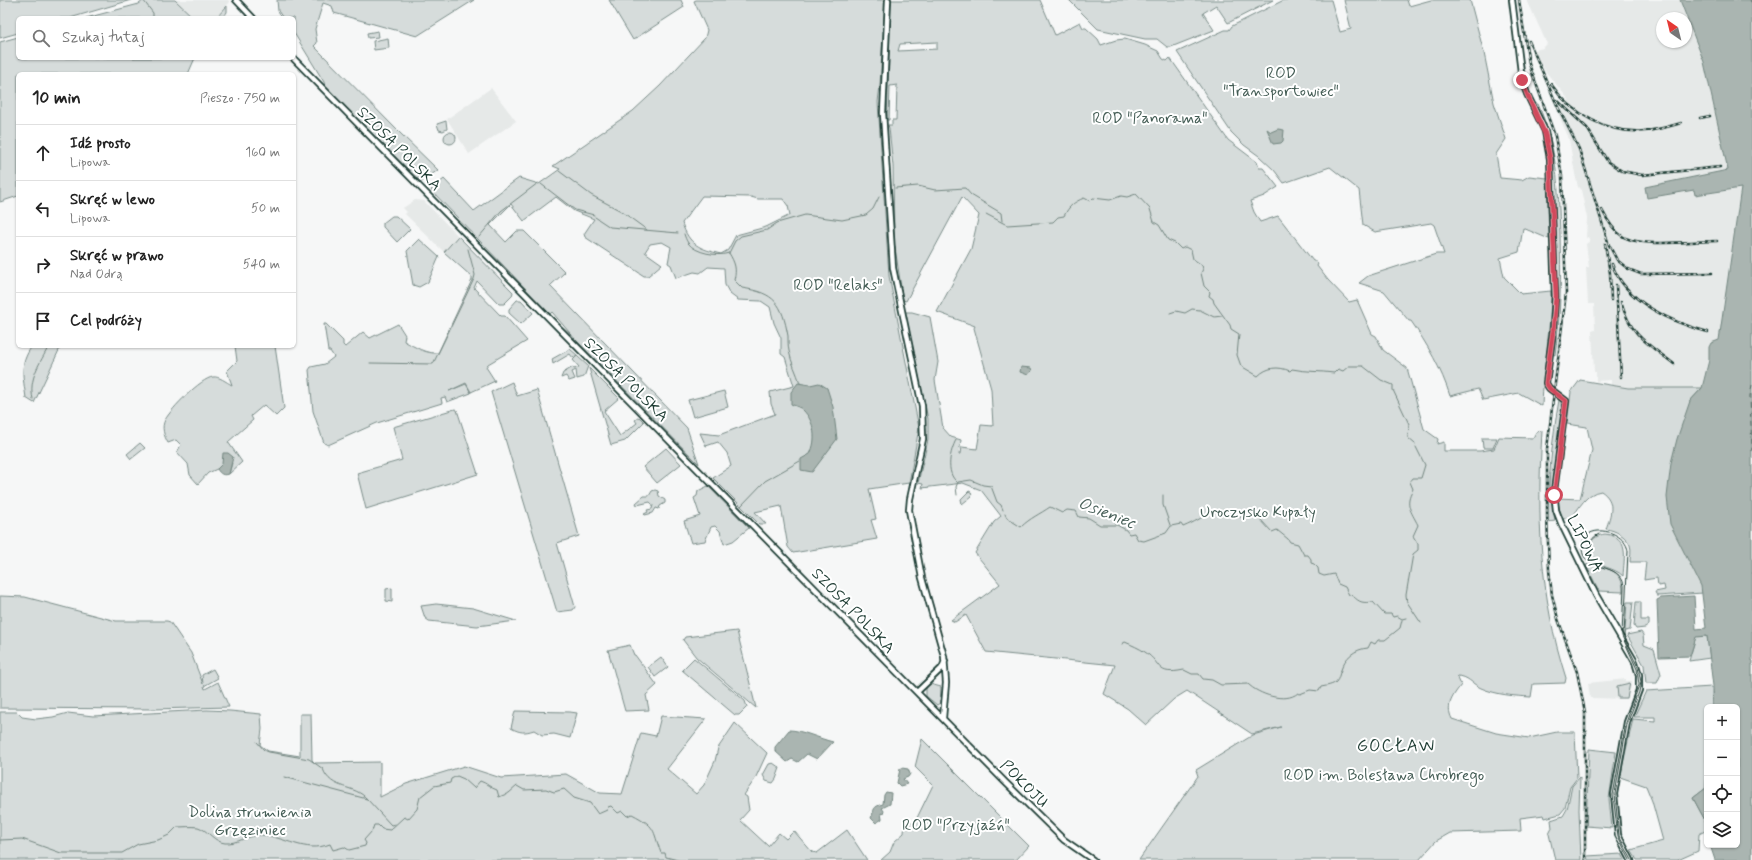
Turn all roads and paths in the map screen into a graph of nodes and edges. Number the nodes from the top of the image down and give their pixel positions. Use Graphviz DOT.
graph roads {
  1 [pos="236,0"];
  2 [pos="888,0"];
  3 [pos="1512,0"];
  4 [pos="251,16"];
  5 [pos="295,60"];
  6 [pos="945,661"];
  7 [pos="917,692"];
  8 [pos="943,718"];
  9 [pos="1093,860"];
  10 [pos="1631,860"];
  1 -- 4 [label="street"];
  2 -- 6 [label="street"];
  3 -- 10 [label="street, LIPOWA"];
  5 -- 7 [label="street, SZOSA POLSKA"];
  6 -- 7 [label="street"];
  6 -- 8 [label="street"];
  7 -- 8 [label="street, SZOSA POLSKA"];
  8 -- 9 [label="street, POKOJU"];
}
